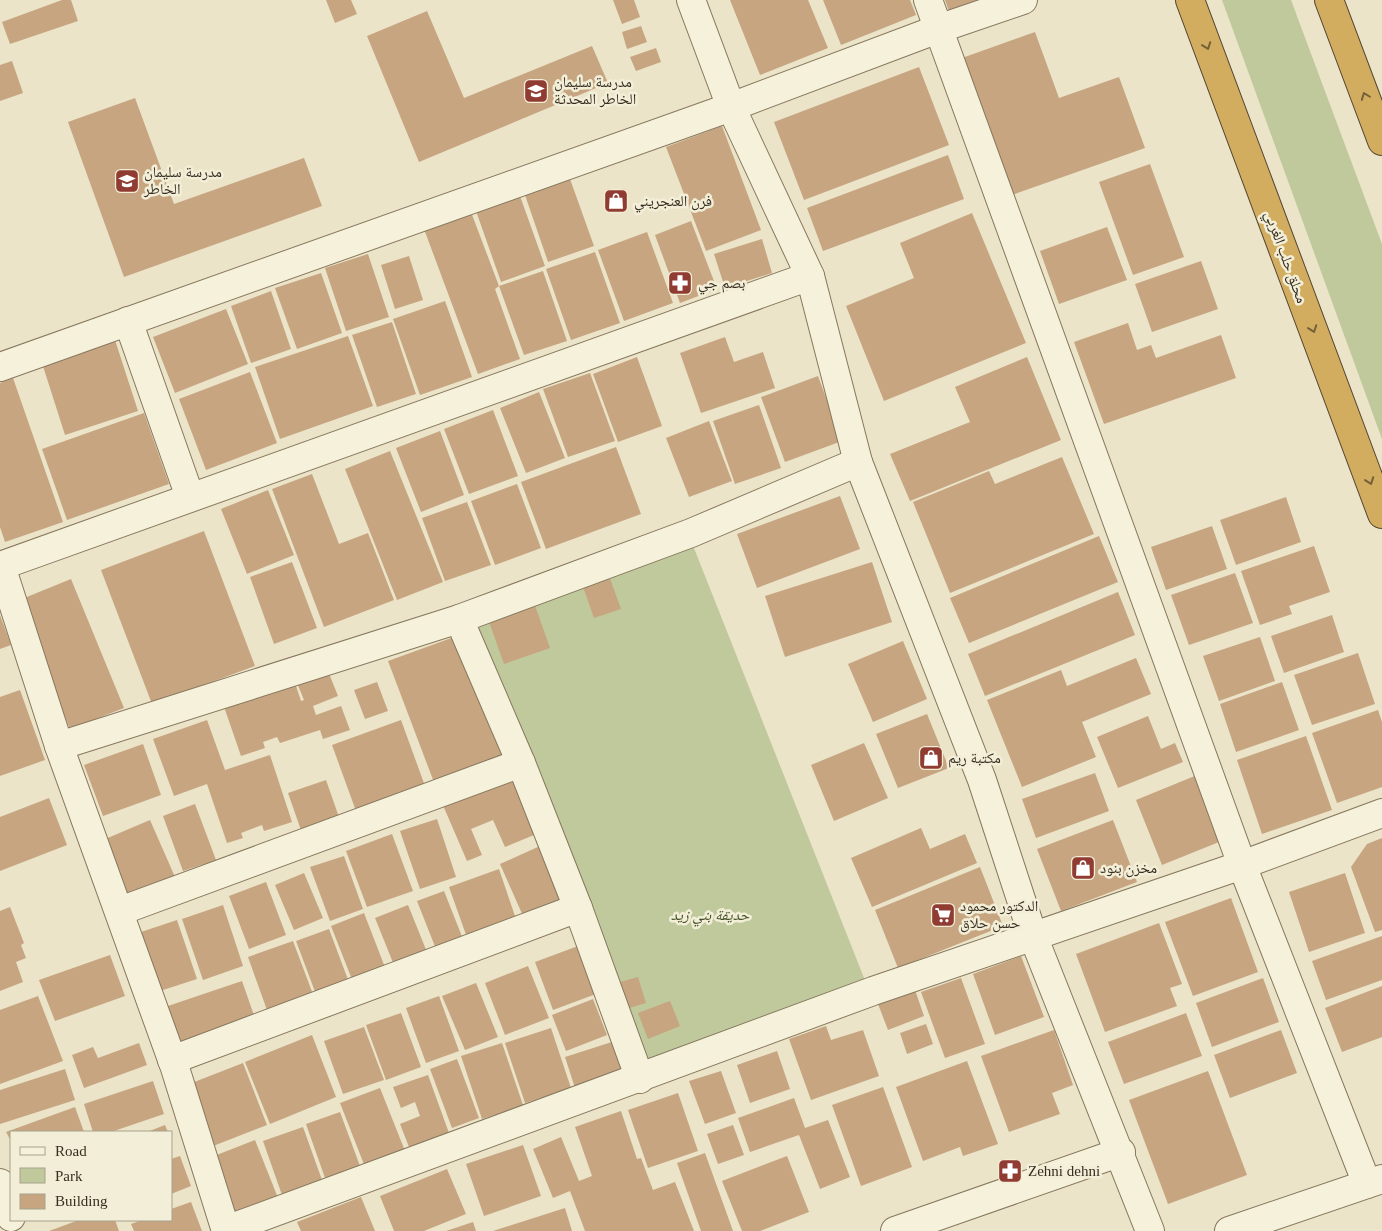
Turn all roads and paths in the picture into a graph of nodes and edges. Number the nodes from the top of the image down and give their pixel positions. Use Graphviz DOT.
graph roads {
  1 [pos="691,0"];
  2 [pos="928,0"];
  3 [pos="1023,0"];
  4 [pos="1190,0"];
  5 [pos="1329,0"];
  6 [pos="938,29"];
  7 [pos="731,107"];
  8 [pos="1382,141"];
  9 [pos="810,276"];
  10 [pos="128,321"];
  11 [pos="0,367"];
  12 [pos="858,462"];
  13 [pos="190,497"];
  14 [pos="1382,514"];
  15 [pos="0,566"];
  16 [pos="459,620"];
  17 [pos="59,746"];
  18 [pos="521,763"];
  19 [pos="1382,813"];
  20 [pos="1242,865"];
  21 [pos="578,908"];
  22 [pos="120,911"];
  23 [pos="1033,936"];
  24 [pos="172,1060"];
  25 [pos="640,1079"];
  26 [pos="1121,1152"];
  27 [pos="1375,1181"];
  28 [pos="0,1184"];
  29 [pos="10,1212"];
  30 [pos="226,1231"];
  31 [pos="895,1231"];
  32 [pos="1150,1231"];
  33 [pos="1229,1231"];
  1 -- 7 [label="street"];
  2 -- 6 [label="street"];
  3 -- 6 [label="street"];
  4 -- 14 [label="highway, محلق حلب الغربي, one-way"];
  8 -- 5 [label="highway, one-way"];
  6 -- 7 [label="street"];
  6 -- 20 [label="street"];
  7 -- 9 [label="street"];
  7 -- 10 [label="street"];
  9 -- 12 [label="street"];
  9 -- 13 [label="street"];
  10 -- 11 [label="street"];
  10 -- 13 [label="street"];
  12 -- 16 [label="street"];
  12 -- 23 [label="street"];
  13 -- 15 [label="street"];
  15 -- 17 [label="street"];
  16 -- 17 [label="street"];
  16 -- 18 [label="street"];
  17 -- 22 [label="street"];
  18 -- 21 [label="street"];
  18 -- 22 [label="street"];
  19 -- 20 [label="street"];
  20 -- 23 [label="street"];
  20 -- 27 [label="street"];
  21 -- 24 [label="street"];
  21 -- 25 [label="street"];
  22 -- 24 [label="street"];
  23 -- 25 [label="street"];
  23 -- 26 [label="street"];
  24 -- 30 [label="street"];
  25 -- 30 [label="street"];
  26 -- 31 [label="street"];
  26 -- 32 [label="street"];
  27 -- 33 [label="street"];
  28 -- 29 [label="street"];
}
